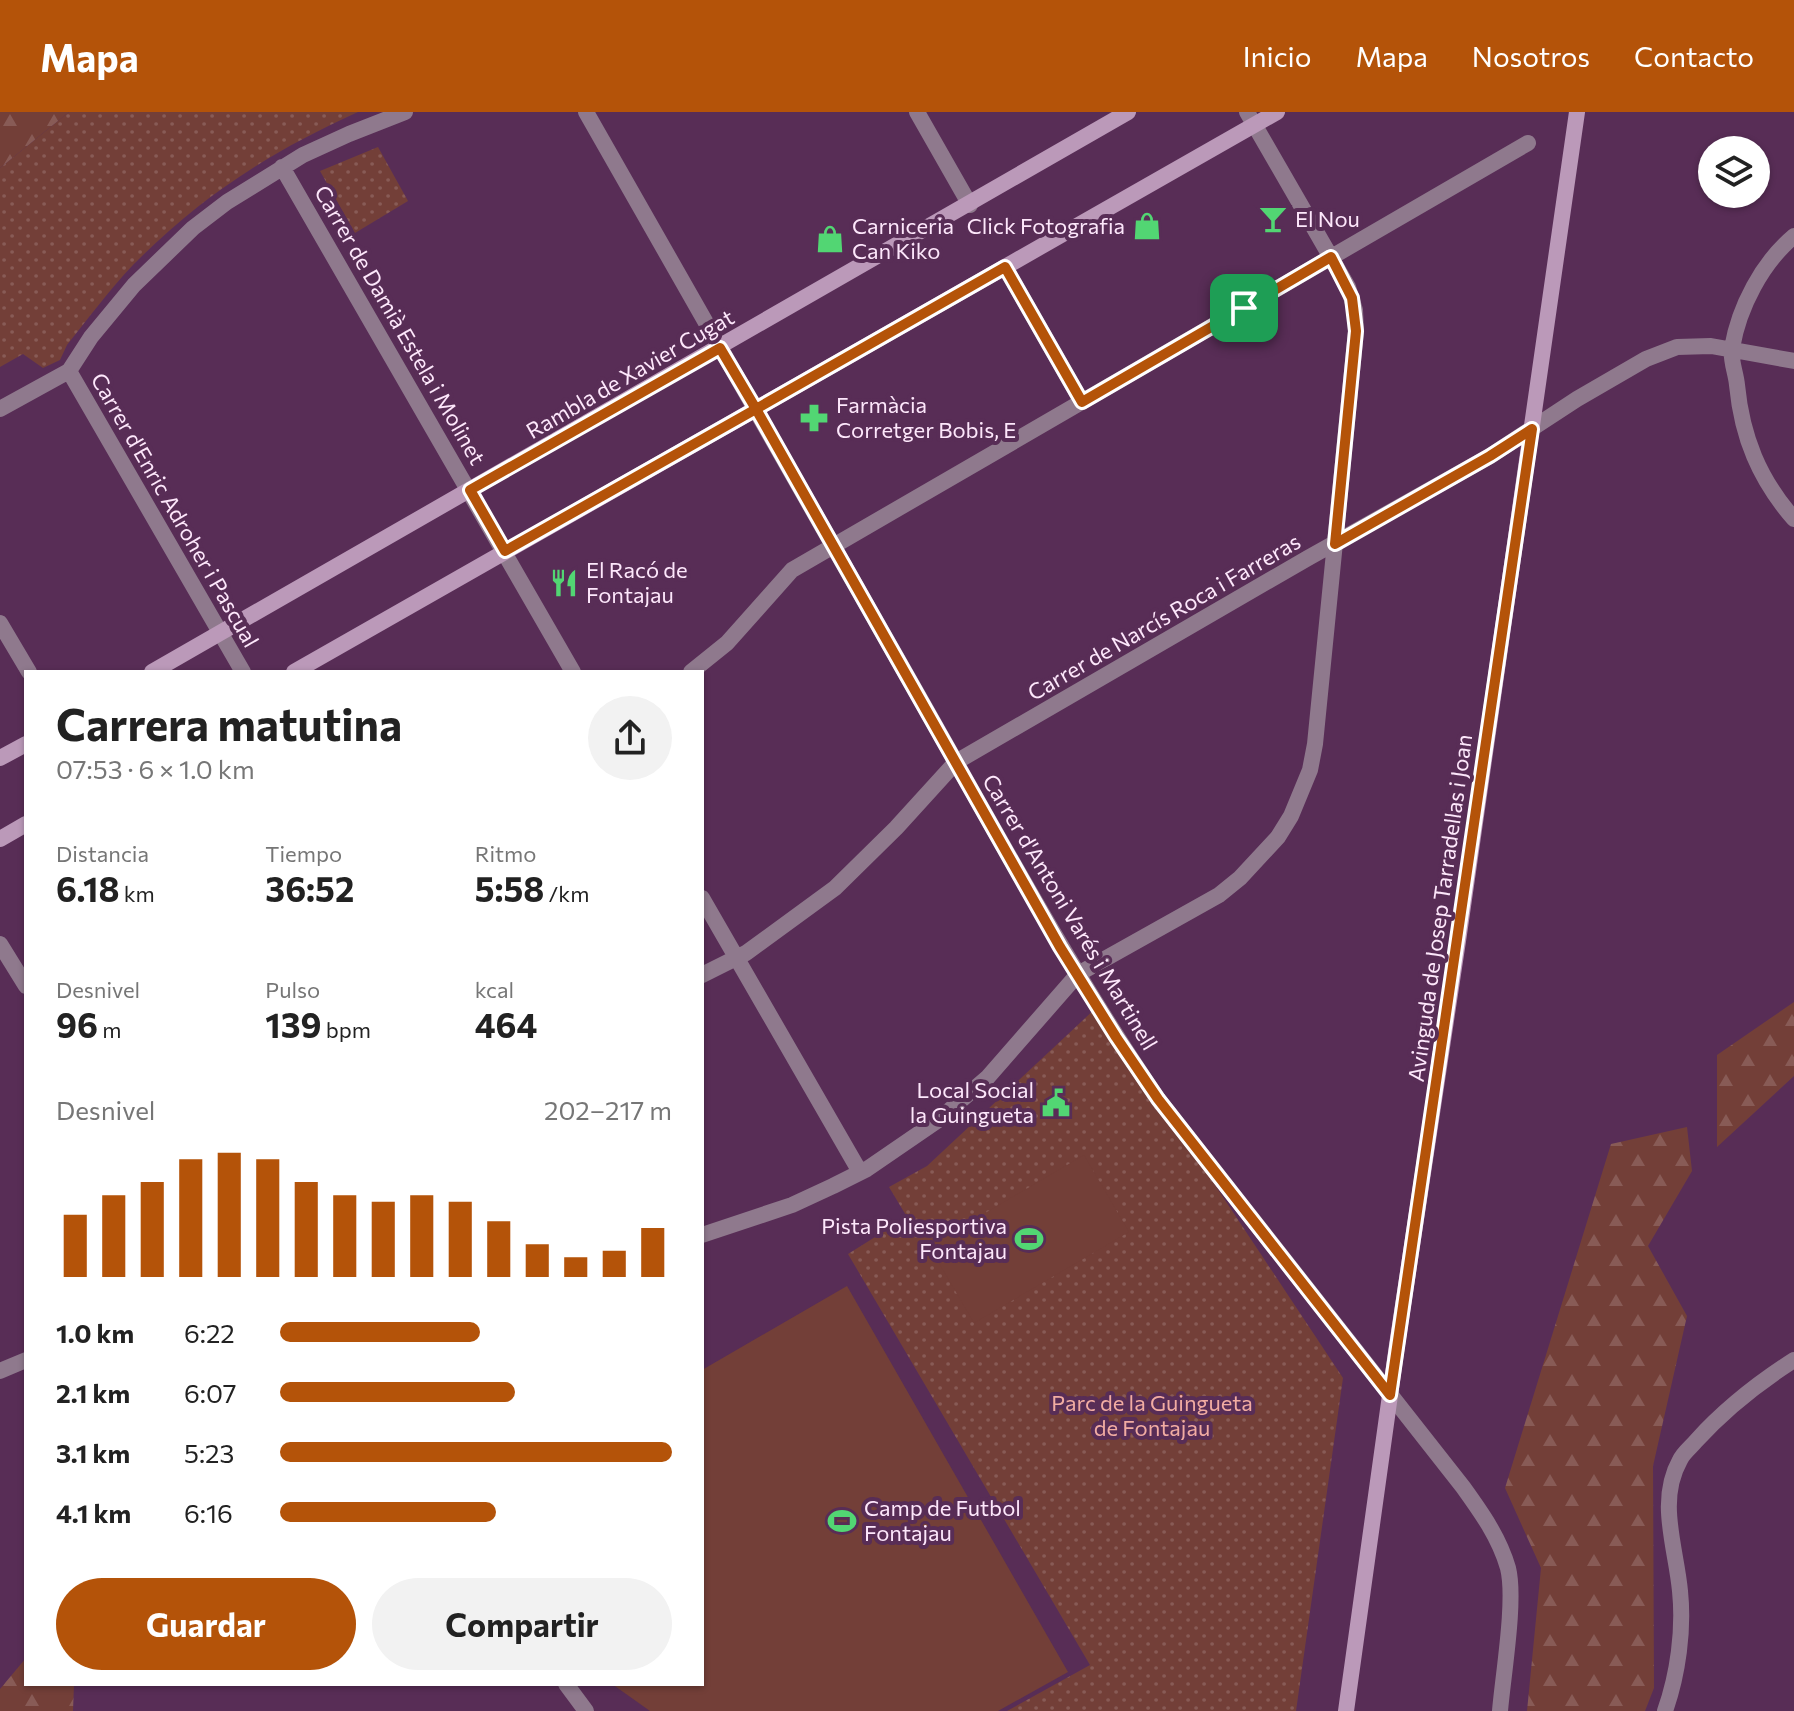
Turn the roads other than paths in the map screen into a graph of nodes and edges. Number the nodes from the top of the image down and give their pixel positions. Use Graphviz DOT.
graph roads {
  1 [pos="405,112"];
  2 [pos="586,112"];
  3 [pos="917,112"];
  4 [pos="1128,112"];
  5 [pos="1277,112"];
  6 [pos="1577,112"];
  7 [pos="1251,118"];
  8 [pos="1528,143"];
  9 [pos="282,167"];
  10 [pos="970,205"];
  11 [pos="1794,236"];
  12 [pos="1331,257"];
  13 [pos="1005,267"];
  14 [pos="720,348"];
  15 [pos="1732,351"];
  16 [pos="1794,361"];
  17 [pos="69,371"];
  18 [pos="1082,402"];
  19 [pos="0,409"];
  20 [pos="756,409"];
  21 [pos="1532,429"];
  22 [pos="470,490"];
  23 [pos="1794,519"];
  24 [pos="1335,544"];
  25 [pos="833,546"];
  26 [pos="505,551"];
  27 [pos="0,623"];
  28 [pos="220,633"];
  29 [pos="28,670"];
  30 [pos="155,670"];
  31 [pos="242,670"];
  32 [pos="297,670"];
  33 [pos="572,670"];
  34 [pos="693,670"];
  35 [pos="24,745"];
  36 [pos="0,758"];
  37 [pos="956,762"];
  38 [pos="24,825"];
  39 [pos="0,839"];
  40 [pos="704,902"];
  41 [pos="0,944"];
  42 [pos="736,958"];
  43 [pos="1105,959"];
  44 [pos="704,974"];
  45 [pos="1078,974"];
  46 [pos="24,983"];
  47 [pos="1097,1007"];
  48 [pos="860,1172"];
  49 [pos="704,1234"];
  50 [pos="1794,1360"];
  51 [pos="24,1361"];
  52 [pos="0,1371"];
  53 [pos="1390,1395"];
  54 [pos="567,1686"];
  55 [pos="586,1711"];
  56 [pos="1346,1711"];
  57 [pos="1500,1711"];
  58 [pos="1665,1711"];
  1 -- 9 [label="street"];
  2 -- 14 [label="street, Carrer d'Antoni Varés i Martinell"];
  3 -- 10 [label="street"];
  4 -- 10 [label="main road, Rambla de Xavier Cugat"];
  5 -- 7 [label="main road"];
  6 -- 21 [label="main road, Avinguda de Josep Tarradellas i Joan"];
  7 -- 12 [label="street"];
  7 -- 13 [label="main road"];
  8 -- 12 [label="street"];
  9 -- 17 [label="street"];
  9 -- 22 [label="street, Carrer de Damià Estela i Molinet"];
  10 -- 14 [label="main road, Rambla de Xavier Cugat"];
  11 -- 15 [label="street"];
  12 -- 18 [label="street"];
  12 -- 24 [label="street"];
  13 -- 18 [label="street"];
  13 -- 20 [label="main road"];
  14 -- 20 [label="street, Carrer d'Antoni Varés i Martinell"];
  14 -- 22 [label="main road, Rambla de Xavier Cugat"];
  15 -- 16 [label="street, Carrer de Narcís Roca i Farreras"];
  15 -- 21 [label="street, Carrer de Narcís Roca i Farreras"];
  15 -- 23 [label="street"];
  17 -- 19 [label="street"];
  17 -- 28 [label="street, Carrer d'Enric Adroher i Pascual"];
  18 -- 25 [label="street"];
  20 -- 25 [label="street, Carrer d'Antoni Varés i Martinell"];
  20 -- 26 [label="main road"];
  21 -- 24 [label="street, Carrer de Narcís Roca i Farreras"];
  21 -- 53 [label="main road, Avinguda de Josep Tarradellas i Joan"];
  22 -- 26 [label="street, Carrer de Damià Estela i Molinet"];
  22 -- 28 [label="main road, Rambla de Xavier Cugat"];
  24 -- 37 [label="street, Carrer de Narcís Roca i Farreras"];
  24 -- 43 [label="street"];
  25 -- 34 [label="street"];
  25 -- 37 [label="street, Carrer d'Antoni Varés i Martinell"];
  26 -- 32 [label="main road"];
  26 -- 33 [label="street, Carrer de Damià Estela i Molinet"];
  27 -- 29 [label="street"];
  28 -- 30 [label="main road, Rambla de Xavier Cugat"];
  28 -- 31 [label="street, Carrer d'Enric Adroher i Pascual"];
  35 -- 36 [label="main road"];
  37 -- 42 [label="street, Carrer de Narcís Roca i Farreras"];
  37 -- 45 [label="street, Carrer d'Antoni Varés i Martinell"];
  38 -- 39 [label="main road"];
  40 -- 42 [label="street"];
  41 -- 46 [label="street"];
  42 -- 44 [label="street, Carrer de Narcís Roca i Farreras"];
  42 -- 48 [label="street"];
  43 -- 45 [label="street"];
  43 -- 47 [label="street"];
  45 -- 47 [label="street, Carrer d'Antoni Varés i Martinell"];
  45 -- 48 [label="street"];
  47 -- 53 [label="street, Carrer d'Antoni Varés i Martinell"];
  48 -- 49 [label="street"];
  50 -- 58 [label="street"];
  51 -- 52 [label="street"];
  53 -- 56 [label="main road, Avinguda de Josep Tarradellas i Joan"];
  53 -- 57 [label="street, Carrer d'Antoni Varés i Martinell"];
  54 -- 55 [label="street"];
}
